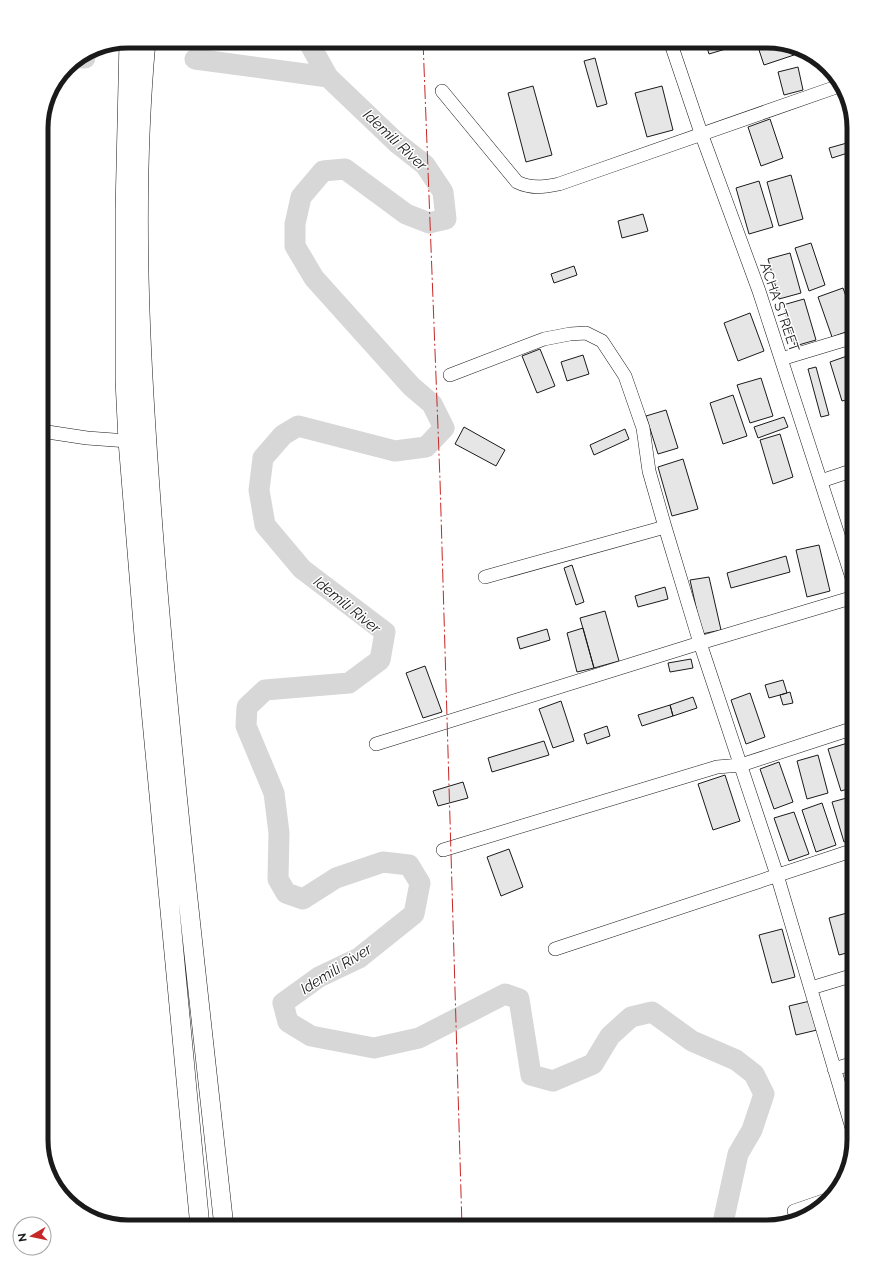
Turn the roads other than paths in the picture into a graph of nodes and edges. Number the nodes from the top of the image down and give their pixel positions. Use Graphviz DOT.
graph roads {
  1 [pos="129,48"];
  2 [pos="145,48"];
  3 [pos="672,48"];
  4 [pos="836,87"];
  5 [pos="442,91"];
  6 [pos="701,134"];
  7 [pos="847,339"];
  8 [pos="781,359"];
  9 [pos="450,376"];
  10 [pos="48,432"];
  11 [pos="128,441"];
  12 [pos="847,472"];
  13 [pos="821,481"];
  14 [pos="665,527"];
  15 [pos="847,562"];
  16 [pos="485,577"];
  17 [pos="847,599"];
  18 [pos="700,643"];
  19 [pos="847,730"];
  20 [pos="376,744"];
  21 [pos="741,765"];
  22 [pos="443,850"];
  23 [pos="847,852"];
  24 [pos="777,875"];
  25 [pos="555,949"];
  26 [pos="847,977"];
  27 [pos="810,988"];
  28 [pos="847,1065"];
  29 [pos="834,1069"];
  30 [pos="847,1112"];
  31 [pos="815,1204"];
  32 [pos="794,1211"];
  33 [pos="199,1220"];
  34 [pos="223,1220"];
  1 -- 11 [label="highway"];
  2 -- 34 [label="highway"];
  3 -- 6 [label="street, ACHA STREET"];
  4 -- 6 [label="street"];
  5 -- 6 [label="street"];
  6 -- 8 [label="street, ACHA STREET"];
  7 -- 8 [label="street"];
  8 -- 13 [label="street, ACHA STREET"];
  9 -- 14 [label="street"];
  10 -- 11 [label="street"];
  11 -- 33 [label="highway"];
  12 -- 13 [label="street"];
  13 -- 15 [label="street, ACHA STREET"];
  14 -- 16 [label="street"];
  14 -- 18 [label="street"];
  17 -- 18 [label="street"];
  18 -- 20 [label="street"];
  18 -- 21 [label="street"];
  19 -- 21 [label="street"];
  21 -- 22 [label="street"];
  21 -- 24 [label="street"];
  23 -- 24 [label="street"];
  24 -- 25 [label="street"];
  24 -- 27 [label="street"];
  26 -- 27 [label="street"];
  27 -- 29 [label="street"];
  28 -- 29 [label="street"];
  29 -- 30 [label="street"];
  31 -- 32 [label="street"];
}
